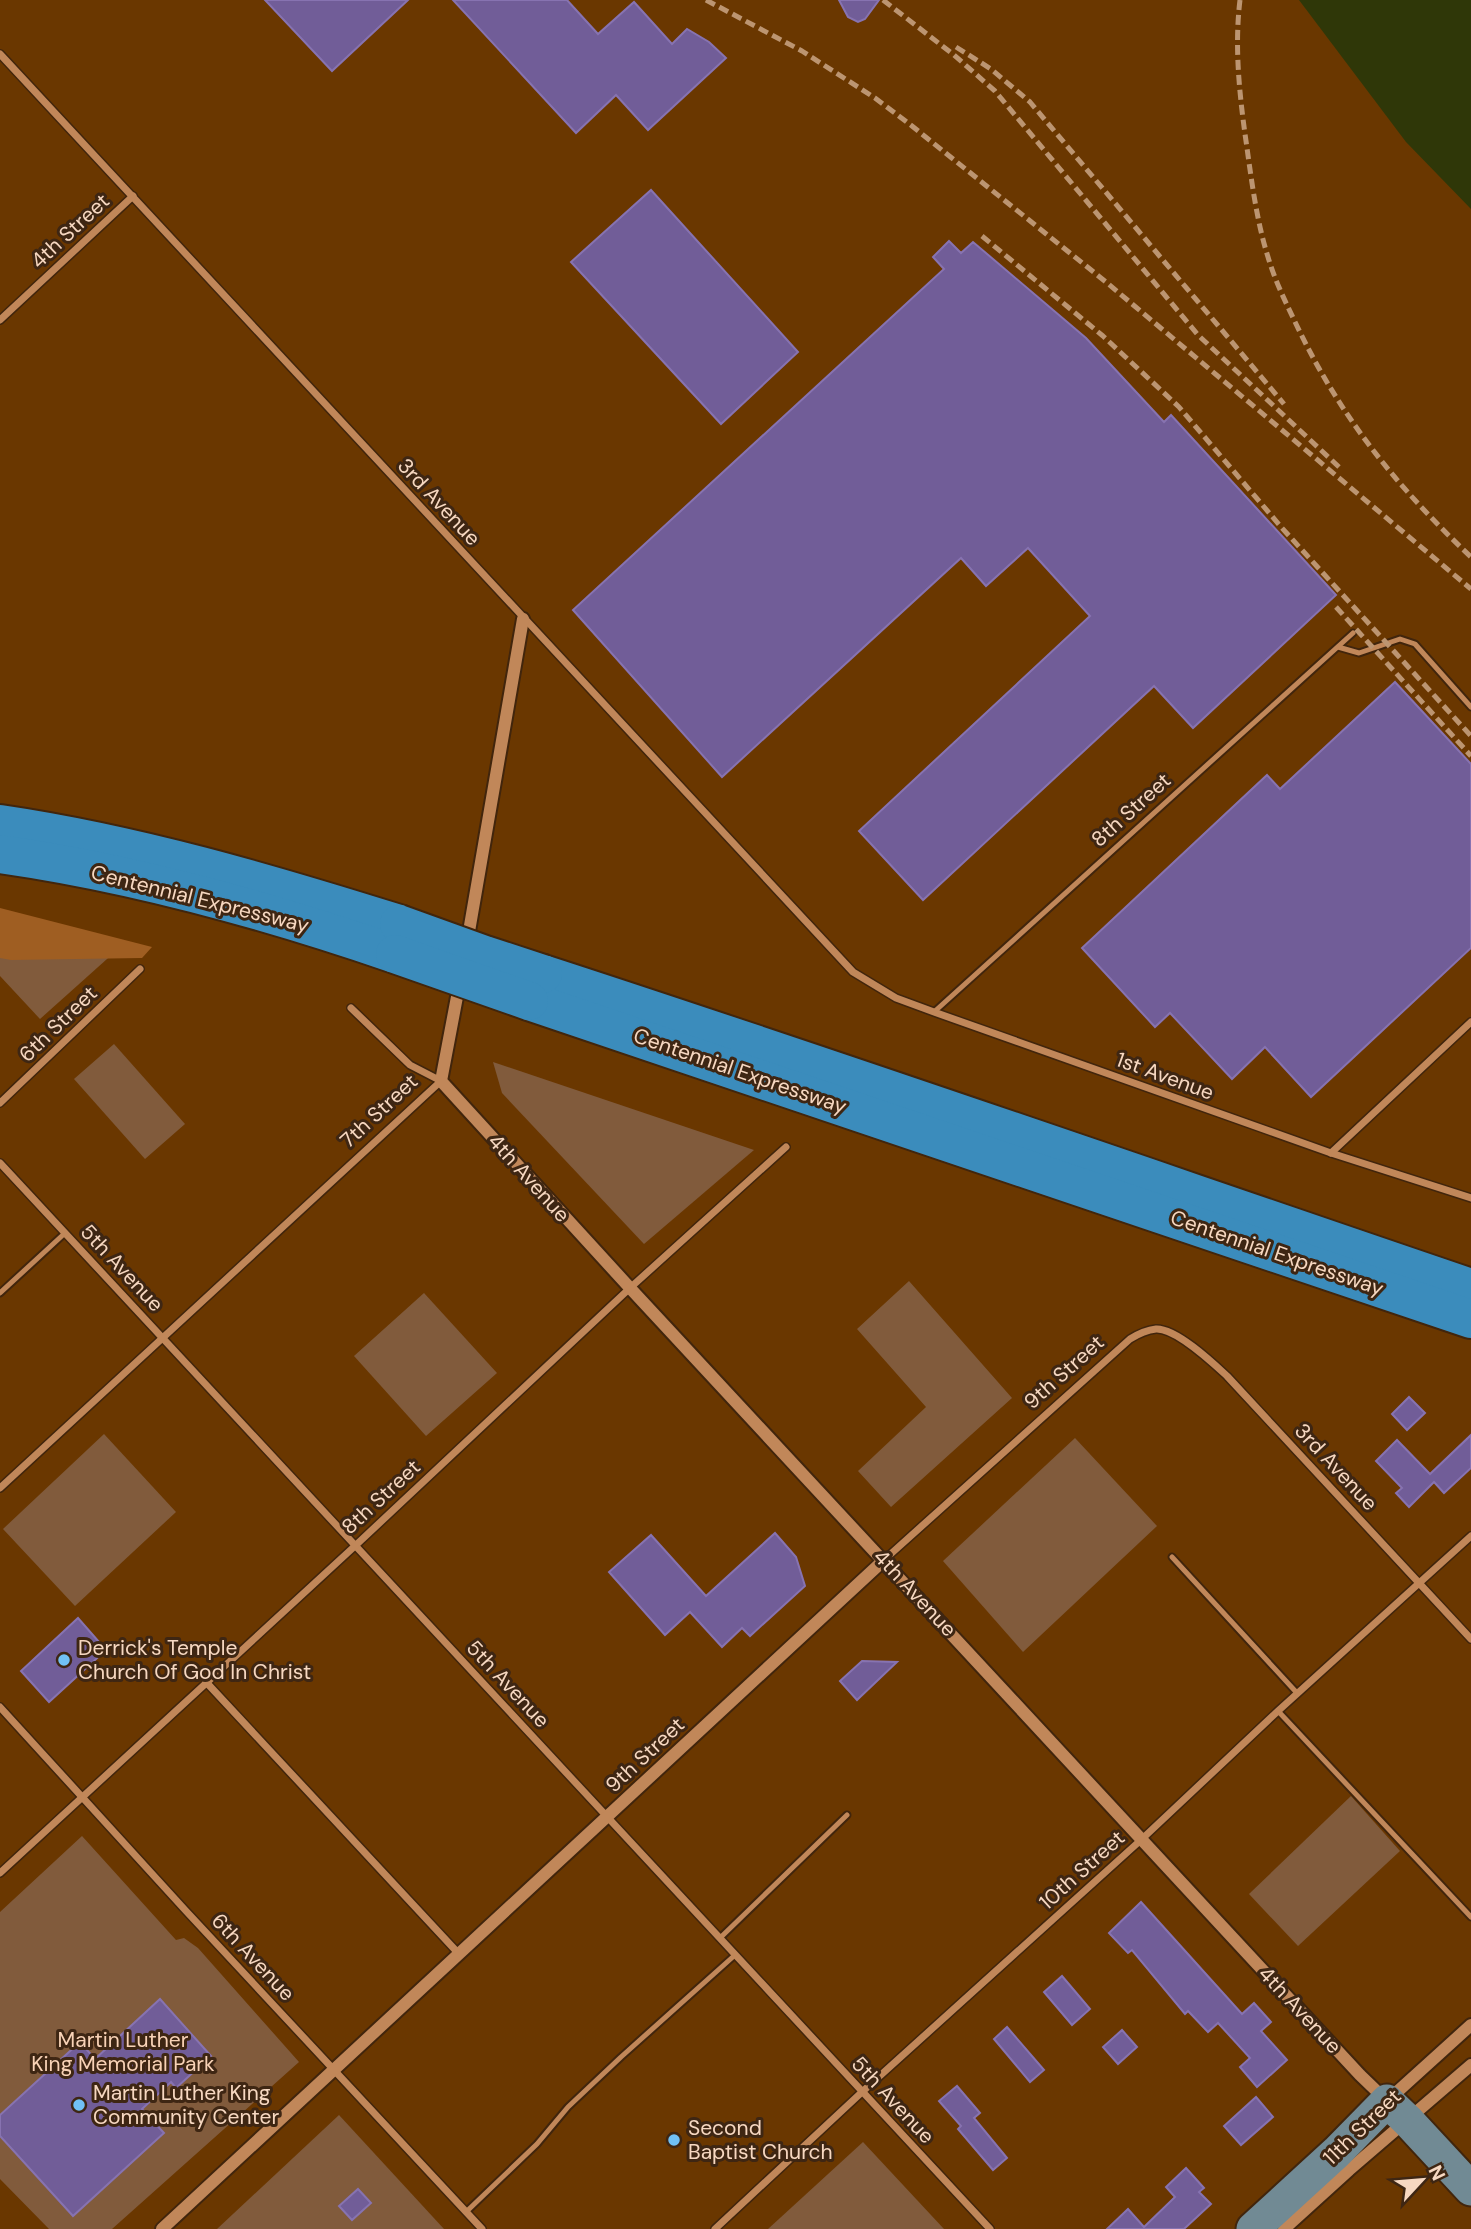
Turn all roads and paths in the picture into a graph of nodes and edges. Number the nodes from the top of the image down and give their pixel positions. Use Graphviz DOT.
graph roads {
  1 [pos="0,54"];
  2 [pos="134,196"];
  3 [pos="0,320"];
  4 [pos="523,619"];
  5 [pos="1353,633"];
  6 [pos="1338,647"];
  7 [pos="1471,707"];
  8 [pos="0,814"];
  9 [pos="0,824"];
  10 [pos="92,840"];
  11 [pos="0,854"];
  12 [pos="397,939"];
  13 [pos="140,969"];
  14 [pos="853,972"];
  15 [pos="536,987"];
  16 [pos="351,1008"];
  17 [pos="934,1012"];
  18 [pos="1471,1022"];
  19 [pos="441,1080"];
  20 [pos="0,1103"];
  21 [pos="786,1147"];
  22 [pos="1331,1153"];
  23 [pos="0,1163"];
  24 [pos="1471,1198"];
  25 [pos="65,1233"];
  26 [pos="630,1288"];
  27 [pos="1471,1288"];
  28 [pos="0,1293"];
  29 [pos="1471,1319"];
  30 [pos="1166,1331"];
  31 [pos="164,1339"];
  32 [pos="0,1488"];
  33 [pos="1471,1536"];
  34 [pos="356,1545"];
  35 [pos="1172,1557"];
  36 [pos="884,1560"];
  37 [pos="1420,1584"];
  38 [pos="1471,1639"];
  39 [pos="206,1682"];
  40 [pos="1297,1693"];
  41 [pos="0,1707"];
  42 [pos="1278,1711"];
  43 [pos="82,1797"];
  44 [pos="848,1815"];
  45 [pos="607,1816"];
  46 [pos="1142,1839"];
  47 [pos="0,1873"];
  48 [pos="1471,1917"];
  49 [pos="720,1938"];
  50 [pos="459,1954"];
  51 [pos="735,1955"];
  52 [pos="1471,2025"];
  53 [pos="1471,2065"];
  54 [pos="334,2070"];
  55 [pos="862,2092"];
  56 [pos="1397,2111"];
  57 [pos="1471,2189"];
  58 [pos="466,2212"];
  59 [pos="162,2229"];
  60 [pos="482,2229"];
  61 [pos="715,2229"];
  62 [pos="990,2229"];
  63 [pos="1253,2229"];
  64 [pos="1284,2229"];
  1 -- 2 [label="street, 3rd Avenue"];
  2 -- 3 [label="street, 4th Street"];
  2 -- 4 [label="street, 3rd Avenue"];
  4 -- 14 [label="street, 3rd Avenue"];
  4 -- 19 [label="street, 7th Street"];
  5 -- 6 [label="lane, 8th Street"];
  6 -- 7 [label="lane"];
  6 -- 17 [label="lane, 8th Street"];
  8 -- 10 [label="highway"];
  9 -- 10 [label="highway, Centennial Expressway"];
  10 -- 12 [label="highway, Centennial Expressway"];
  11 -- 12 [label="highway, Centennial Expressway"];
  12 -- 15 [label="highway, Centennial Expressway, bridge"];
  13 -- 20 [label="street, 6th Street"];
  14 -- 17 [label="street, 1st Avenue"];
  15 -- 27 [label="highway, Centennial Expressway"];
  15 -- 29 [label="highway, Centennial Expressway"];
  16 -- 19 [label="street, 4th Avenue"];
  17 -- 22 [label="street, 1st Avenue"];
  18 -- 22 [label="street"];
  19 -- 26 [label="street, 4th Avenue"];
  19 -- 31 [label="street, 7th Street"];
  21 -- 26 [label="street, 8th Street"];
  22 -- 24 [label="street, 1st Avenue"];
  23 -- 25 [label="street, 5th Avenue"];
  25 -- 28 [label="lane"];
  25 -- 31 [label="street, 5th Avenue"];
  26 -- 34 [label="street, 8th Street"];
  26 -- 36 [label="street, 4th Avenue"];
  30 -- 36 [label="street, 9th Street"];
  30 -- 37 [label="street, 3rd Avenue"];
  31 -- 32 [label="street, 7th Street"];
  31 -- 34 [label="street, 5th Avenue"];
  33 -- 37 [label="street, 10th Street"];
  34 -- 39 [label="street, 8th Street"];
  34 -- 45 [label="street, 5th Avenue"];
  35 -- 40 [label="lane"];
  36 -- 45 [label="street, 9th Street"];
  36 -- 46 [label="street, 4th Avenue"];
  37 -- 38 [label="street, 3rd Avenue"];
  37 -- 40 [label="street, 10th Street"];
  39 -- 43 [label="street, 8th Street"];
  39 -- 50 [label="street"];
  40 -- 42 [label="street, 10th Street"];
  41 -- 43 [label="street, 6th Avenue"];
  42 -- 46 [label="street, 10th Street"];
  42 -- 48 [label="lane"];
  43 -- 47 [label="street, 8th Street"];
  43 -- 54 [label="street, 6th Avenue"];
  44 -- 49 [label="lane"];
  45 -- 49 [label="street, 5th Avenue"];
  45 -- 50 [label="street, 9th Street"];
  46 -- 55 [label="street, 10th Street"];
  46 -- 56 [label="street, 4th Avenue"];
  49 -- 51 [label="street, 5th Avenue"];
  50 -- 54 [label="street, 9th Street"];
  51 -- 55 [label="street, 5th Avenue"];
  51 -- 58 [label="lane"];
  52 -- 56 [label="street, 11th Street"];
  53 -- 56 [label="street, 11th Street"];
  54 -- 58 [label="street, 6th Avenue"];
  54 -- 59 [label="street, 9th Street"];
  55 -- 61 [label="street, 10th Street"];
  55 -- 62 [label="street, 5th Avenue"];
  56 -- 57 [label="main road, 4th Avenue"];
  56 -- 63 [label="main road, 11th Street"];
  56 -- 64 [label="street, 11th Street"];
  58 -- 60 [label="street, 6th Avenue"];
}
